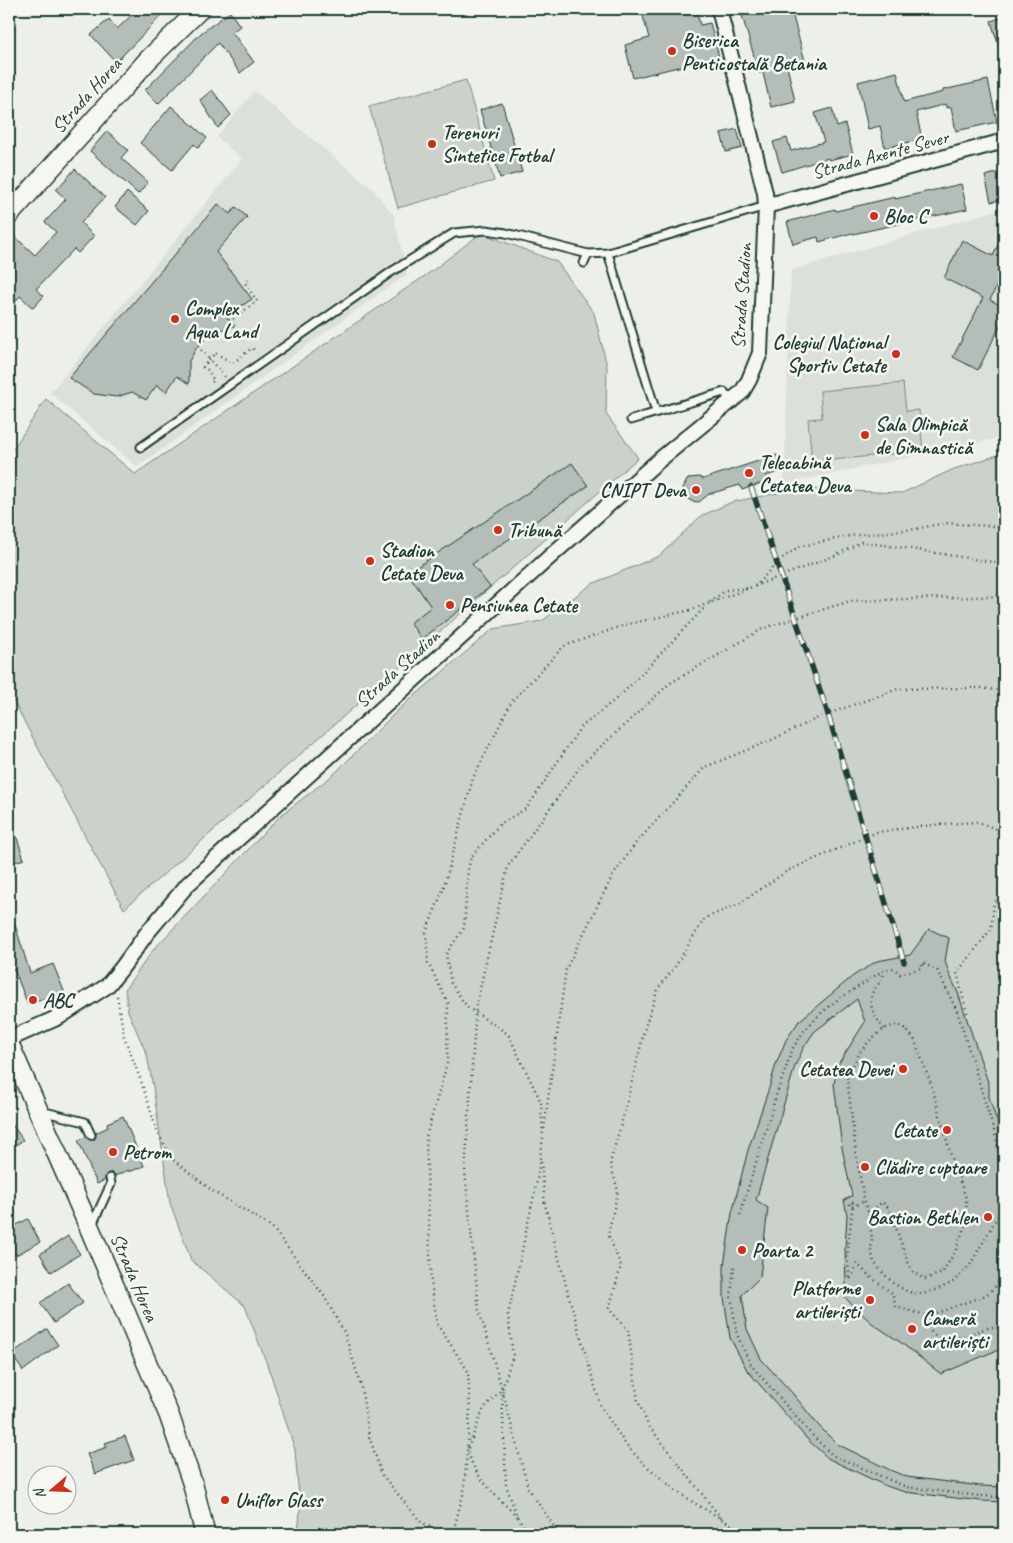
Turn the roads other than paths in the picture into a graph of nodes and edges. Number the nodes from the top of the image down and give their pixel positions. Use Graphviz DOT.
graph roads {
  1 [pos="200,9"];
  2 [pos="719,9"];
  3 [pos="1004,141"];
  4 [pos="766,206"];
  5 [pos="9,215"];
  6 [pos="608,253"];
  7 [pos="588,254"];
  8 [pos="584,263"];
  9 [pos="732,402"];
  10 [pos="656,412"];
  11 [pos="631,420"];
  12 [pos="141,447"];
  13 [pos="9,1039"];
  14 [pos="9,1044"];
  15 [pos="38,1111"];
  16 [pos="91,1135"];
  17 [pos="110,1178"];
  18 [pos="90,1229"];
  19 [pos="205,1534"];
  1 -- 5 [label="main road, Strada Horea"];
  2 -- 4 [label="street, Strada Stadion"];
  3 -- 4 [label="street, Strada Axente Sever"];
  4 -- 6 [label="lane"];
  4 -- 9 [label="street, Strada Stadion"];
  6 -- 7 [label="lane"];
  6 -- 10 [label="lane"];
  7 -- 8 [label="lane"];
  7 -- 12 [label="lane"];
  9 -- 10 [label="lane"];
  9 -- 13 [label="street, Strada Stadion"];
  10 -- 11 [label="lane"];
  14 -- 15 [label="main road, Strada Horea"];
  15 -- 16 [label="lane"];
  15 -- 18 [label="main road, Strada Horea"];
  17 -- 18 [label="lane"];
  18 -- 19 [label="main road, Strada Horea"];
}
